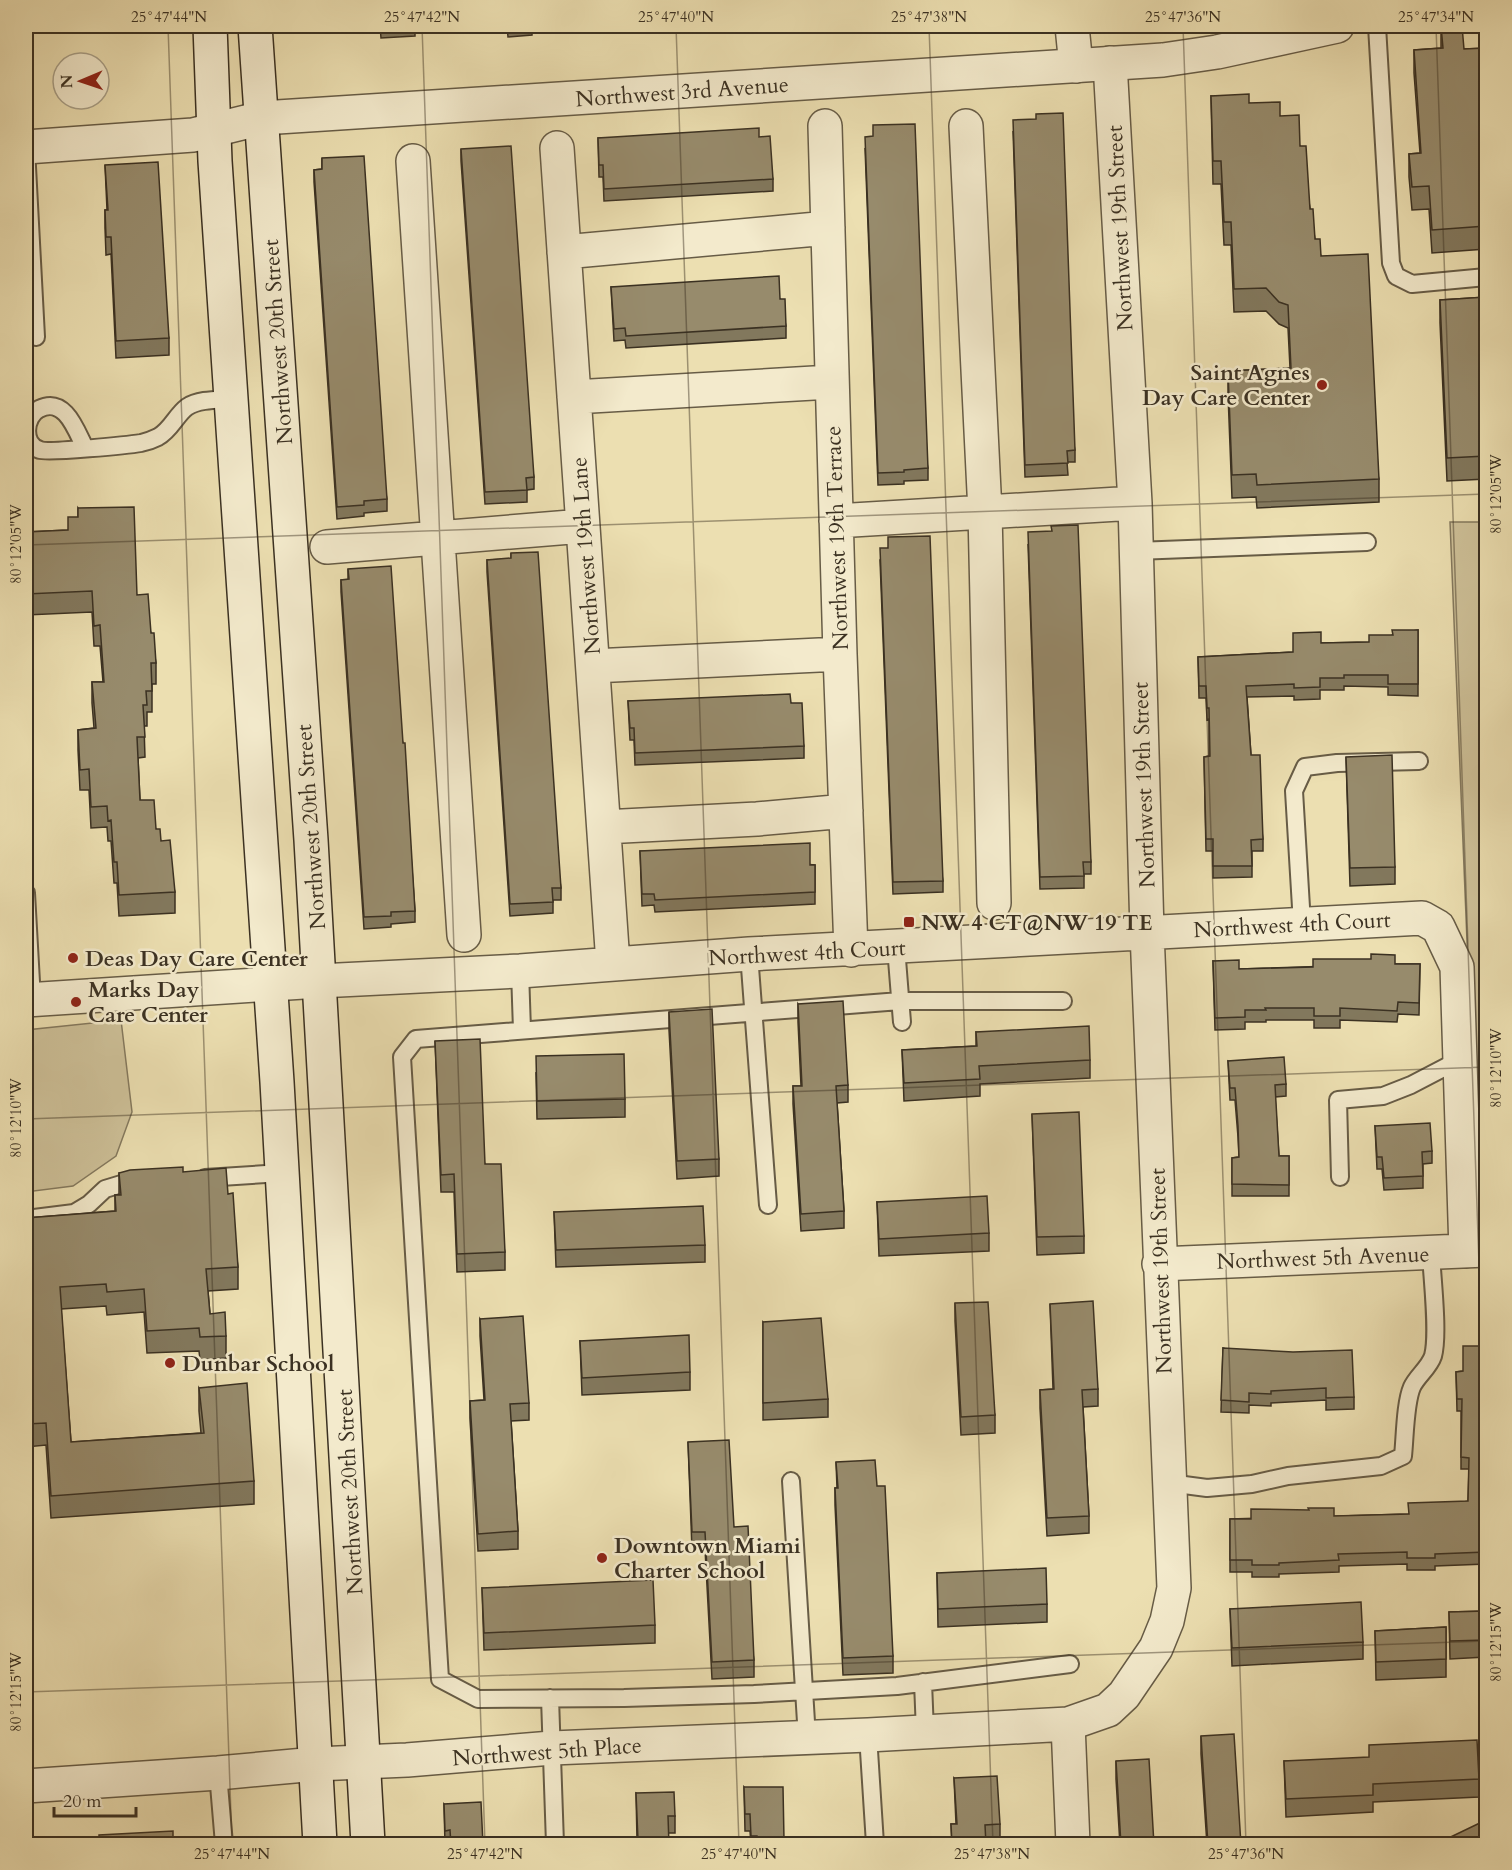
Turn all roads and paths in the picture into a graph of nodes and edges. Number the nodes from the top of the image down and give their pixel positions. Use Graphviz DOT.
graph roads {
  1 [pos="210,26"];
  2 [pos="255,26"];
  3 [pos="1072,26"];
  4 [pos="1336,26"];
  5 [pos="1377,26"];
  6 [pos="1110,63"];
  7 [pos="1076,66"];
  8 [pos="262,118"];
  9 [pos="825,126"];
  10 [pos="966,126"];
  11 [pos="214,129"];
  12 [pos="26,147"];
  13 [pos="557,148"];
  14 [pos="413,161"];
  15 [pos="828,228"];
  16 [pos="564,252"];
  17 [pos="1486,277"];
  18 [pos="36,337"];
  19 [pos="831,382"];
  20 [pos="574,397"];
  21 [pos="232,399"];
  22 [pos="85,448"];
  23 [pos="1135,503"];
  24 [pos="985,512"];
  25 [pos="836,521"];
  26 [pos="583,526"];
  27 [pos="437,538"];
  28 [pos="1367,542"];
  29 [pos="327,547"];
  30 [pos="1136,551"];
  31 [pos="840,654"];
  32 [pos="593,666"];
  33 [pos="1419,761"];
  34 [pos="846,811"];
  35 [pos="604,827"];
  36 [pos="26,893"];
  37 [pos="994,903"];
  38 [pos="1302,924"];
  39 [pos="1147,932"];
  40 [pos="464,935"];
  41 [pos="896,947"];
  42 [pos="851,950"];
  43 [pos="749,954"];
  44 [pos="613,964"];
  45 [pos="520,971"];
  46 [pos="319,981"];
  47 [pos="271,984"];
  48 [pos="29,1000"];
  49 [pos="900,1001"];
  50 [pos="1063,1001"];
  51 [pos="754,1012"];
  52 [pos="902,1022"];
  53 [pos="522,1030"];
  54 [pos="1459,1060"];
  55 [pos="282,1173"];
  56 [pos="1340,1177"];
  57 [pos="188,1179"];
  58 [pos="152,1181"];
  59 [pos="768,1205"];
  60 [pos="26,1219"];
  61 [pos="1476,1251"];
  62 [pos="1431,1253"];
  63 [pos="1159,1264"];
  64 [pos="791,1481"];
  65 [pos="1169,1483"];
  66 [pos="1156,1648"];
  67 [pos="1070,1664"];
  68 [pos="922,1682"];
  69 [pos="805,1691"];
  70 [pos="550,1698"];
  71 [pos="1068,1724"];
  72 [pos="925,1732"];
  73 [pos="868,1735"];
  74 [pos="807,1738"];
  75 [pos="552,1749"];
  76 [pos="365,1762"];
  77 [pos="316,1764"];
  78 [pos="218,1773"];
  79 [pos="26,1786"];
  80 [pos="224,1845"];
  81 [pos="320,1845"];
  82 [pos="368,1845"];
  83 [pos="555,1845"];
  84 [pos="875,1845"];
  85 [pos="1073,1845"];
  1 -- 11 [label="street"];
  2 -- 8 [label="street, Northwest 20th Street"];
  3 -- 7 [label="street"];
  4 -- 6 [label="street, Northwest 3rd Avenue"];
  5 -- 17 [label="lane"];
  6 -- 7 [label="street, Northwest 3rd Avenue"];
  6 -- 23 [label="street, Northwest 19th Street"];
  7 -- 8 [label="street, Northwest 3rd Avenue"];
  8 -- 11 [label="street, Northwest 3rd Avenue"];
  8 -- 46 [label="street, Northwest 20th Street"];
  9 -- 15 [label="street, Northwest 19th Terrace"];
  10 -- 24 [label="street"];
  11 -- 12 [label="street, Northwest 3rd Avenue"];
  11 -- 21 [label="street"];
  12 -- 18 [label="lane"];
  13 -- 16 [label="street, Northwest 19th Lane"];
  14 -- 27 [label="street"];
  15 -- 16 [label="street"];
  15 -- 19 [label="street, Northwest 19th Terrace"];
  16 -- 20 [label="street, Northwest 19th Lane"];
  19 -- 20 [label="street"];
  19 -- 25 [label="street, Northwest 19th Terrace"];
  20 -- 26 [label="street, Northwest 19th Lane"];
  21 -- 22 [label="lane"];
  21 -- 47 [label="street"];
  23 -- 24 [label="street"];
  23 -- 30 [label="street, Northwest 19th Street"];
  24 -- 25 [label="street"];
  24 -- 37 [label="street"];
  25 -- 31 [label="street, Northwest 19th Terrace"];
  26 -- 27 [label="street"];
  26 -- 32 [label="street, Northwest 19th Lane"];
  27 -- 29 [label="street"];
  27 -- 40 [label="street"];
  28 -- 30 [label="lane"];
  30 -- 39 [label="street, Northwest 19th Street"];
  31 -- 32 [label="street"];
  31 -- 34 [label="street, Northwest 19th Terrace"];
  32 -- 35 [label="street, Northwest 19th Lane"];
  33 -- 38 [label="lane"];
  34 -- 35 [label="street"];
  34 -- 42 [label="street, Northwest 19th Terrace"];
  35 -- 44 [label="street, Northwest 19th Lane"];
  36 -- 48 [label="lane"];
  38 -- 39 [label="street, Northwest 4th Court"];
  38 -- 54 [label="street, Northwest 4th Court"];
  39 -- 41 [label="street, Northwest 4th Court"];
  39 -- 63 [label="street, Northwest 19th Street"];
  41 -- 42 [label="street, Northwest 4th Court"];
  41 -- 49 [label="lane"];
  42 -- 43 [label="street, Northwest 4th Court"];
  43 -- 44 [label="street, Northwest 4th Court"];
  43 -- 51 [label="lane"];
  44 -- 45 [label="street, Northwest 4th Court"];
  45 -- 46 [label="street, Northwest 4th Court"];
  45 -- 53 [label="lane"];
  46 -- 47 [label="street, Northwest 4th Court"];
  46 -- 76 [label="street, Northwest 20th Street"];
  47 -- 48 [label="street, Northwest 4th Court"];
  47 -- 55 [label="street"];
  49 -- 50 [label="lane"];
  49 -- 51 [label="lane"];
  49 -- 52 [label="lane"];
  51 -- 53 [label="lane"];
  51 -- 59 [label="lane"];
  53 -- 70 [label="lane"];
  54 -- 56 [label="lane"];
  54 -- 61 [label="street, Northwest 4th Court"];
  55 -- 57 [label="lane"];
  55 -- 77 [label="street"];
  58 -- 60 [label="lane"];
  61 -- 62 [label="street, Northwest 5th Avenue"];
  62 -- 63 [label="street, Northwest 5th Avenue"];
  62 -- 65 [label="lane"];
  63 -- 65 [label="street, Northwest 19th Street"];
  64 -- 69 [label="lane"];
  65 -- 66 [label="street, Northwest 19th Street"];
  66 -- 71 [label="street, Northwest 5th Place"];
  67 -- 68 [label="lane"];
  68 -- 69 [label="lane"];
  68 -- 72 [label="lane"];
  69 -- 70 [label="lane"];
  69 -- 74 [label="lane"];
  70 -- 75 [label="lane"];
  71 -- 72 [label="street, Northwest 5th Place"];
  71 -- 85 [label="street"];
  72 -- 73 [label="street, Northwest 5th Place"];
  73 -- 74 [label="street, Northwest 5th Place"];
  73 -- 84 [label="lane"];
  74 -- 75 [label="street, Northwest 5th Place"];
  75 -- 76 [label="street, Northwest 5th Place"];
  75 -- 83 [label="lane"];
  76 -- 77 [label="street, Northwest 5th Place"];
  76 -- 82 [label="street, Northwest 20th Street"];
  77 -- 78 [label="street, Northwest 5th Place"];
  77 -- 81 [label="street"];
  78 -- 79 [label="street, Northwest 5th Place"];
  78 -- 80 [label="lane"];
}
